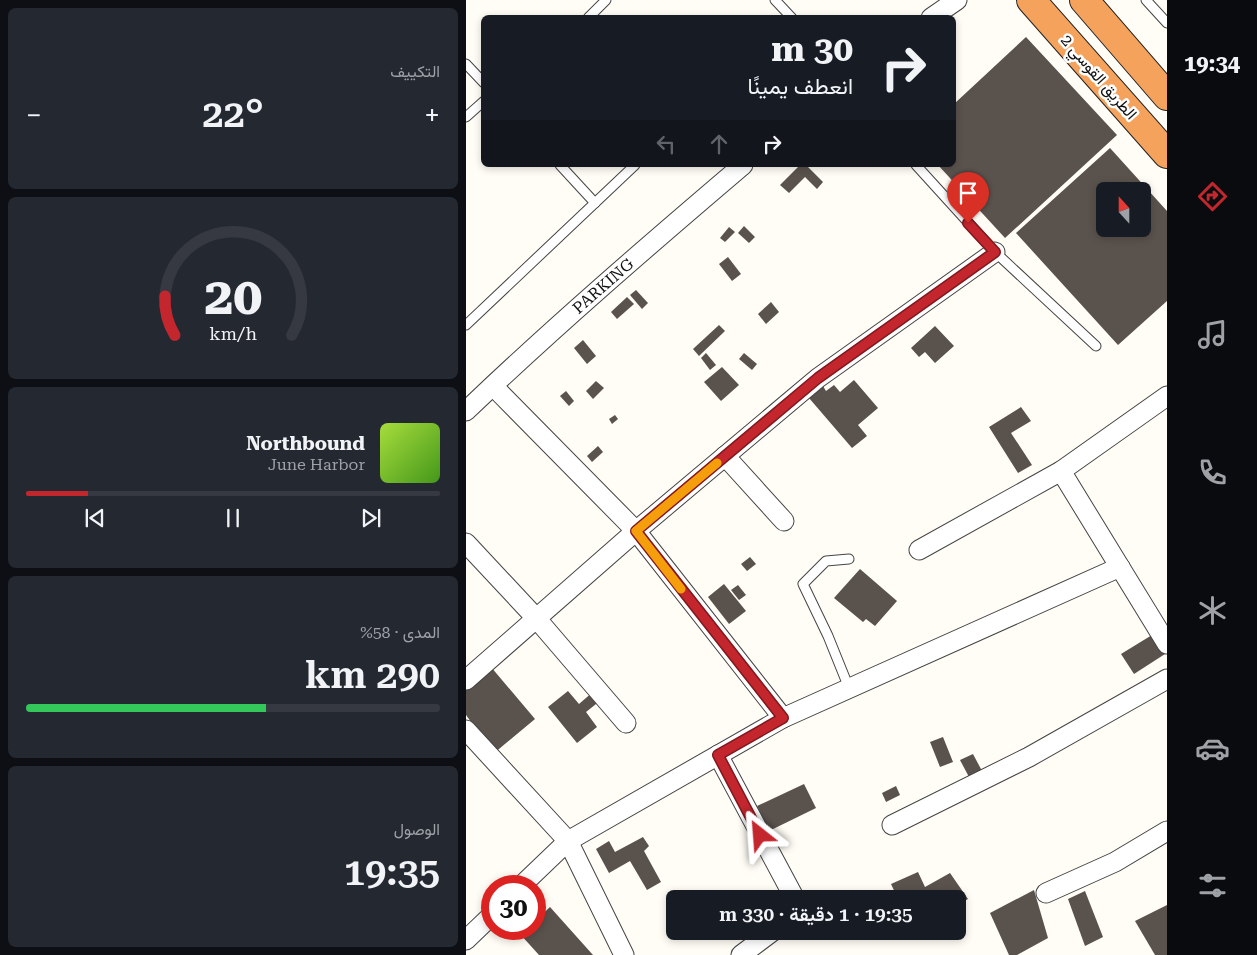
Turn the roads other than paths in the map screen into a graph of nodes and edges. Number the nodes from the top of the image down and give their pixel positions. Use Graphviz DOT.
graph roads {
  1 [pos="606,0"];
  2 [pos="775,0"];
  3 [pos="957,0"];
  4 [pos="1031,0"];
  5 [pos="1084,0"];
  6 [pos="1146,0"];
  7 [pos="591,15"];
  8 [pos="790,15"];
  9 [pos="935,15"];
  10 [pos="1167,23"];
  11 [pos="466,64"];
  12 [pos="481,79"];
  13 [pos="1167,96"];
  14 [pos="481,104"];
  15 [pos="466,117"];
  16 [pos="1167,154"];
  17 [pos="562,167"];
  18 [pos="633,167"];
  19 [pos="741,167"];
  20 [pos="918,167"];
  21 [pos="595,203"];
  22 [pos="995,252"];
  23 [pos="466,325"];
  24 [pos="1096,346"];
  25 [pos="493,386"];
  26 [pos="1167,396"];
  27 [pos="466,411"];
  28 [pos="725,456"];
  29 [pos="1061,471"];
  30 [pos="784,521"];
  31 [pos="636,531"];
  32 [pos="466,543"];
  33 [pos="919,550"];
  34 [pos="850,559"];
  35 [pos="1120,567"];
  36 [pos="536,618"];
  37 [pos="1167,644"];
  38 [pos="1167,679"];
  39 [pos="466,680"];
  40 [pos="849,688"];
  41 [pos="783,718"];
  42 [pos="626,723"];
  43 [pos="466,730"];
  44 [pos="718,755"];
  45 [pos="892,825"];
  46 [pos="1167,831"];
  47 [pos="568,841"];
  48 [pos="532,875"];
  49 [pos="790,890"];
  50 [pos="1046,893"];
  51 [pos="481,925"];
  52 [pos="466,940"];
  53 [pos="761,940"];
  54 [pos="624,955"];
  55 [pos="741,955"];
  1 -- 7 [label="lane"];
  2 -- 8 [label="lane"];
  3 -- 9 [label="street"];
  4 -- 16 [label="highway, الطريق القوسي 2"];
  5 -- 13 [label="highway"];
  6 -- 10 [label="lane"];
  11 -- 12 [label="lane"];
  14 -- 15 [label="lane"];
  17 -- 21 [label="lane"];
  18 -- 21 [label="lane"];
  19 -- 25 [label="street, PARKING"];
  20 -- 22 [label="lane"];
  21 -- 23 [label="lane"];
  22 -- 24 [label="lane"];
  22 -- 28 [label="street"];
  25 -- 27 [label="street, PARKING"];
  25 -- 31 [label="street"];
  26 -- 29 [label="street"];
  28 -- 30 [label="street"];
  28 -- 31 [label="street"];
  29 -- 33 [label="street"];
  29 -- 35 [label="street"];
  31 -- 36 [label="street"];
  31 -- 41 [label="street"];
  32 -- 36 [label="street"];
  34 -- 40 [label="lane"];
  35 -- 37 [label="street"];
  35 -- 40 [label="street"];
  36 -- 39 [label="street"];
  36 -- 42 [label="street"];
  38 -- 45 [label="street"];
  40 -- 41 [label="street"];
  41 -- 44 [label="street"];
  43 -- 47 [label="street"];
  44 -- 47 [label="street"];
  44 -- 49 [label="street"];
  46 -- 50 [label="street"];
  47 -- 48 [label="street"];
  47 -- 54 [label="street"];
  51 -- 52 [label="street"];
  53 -- 55 [label="street"];
}
